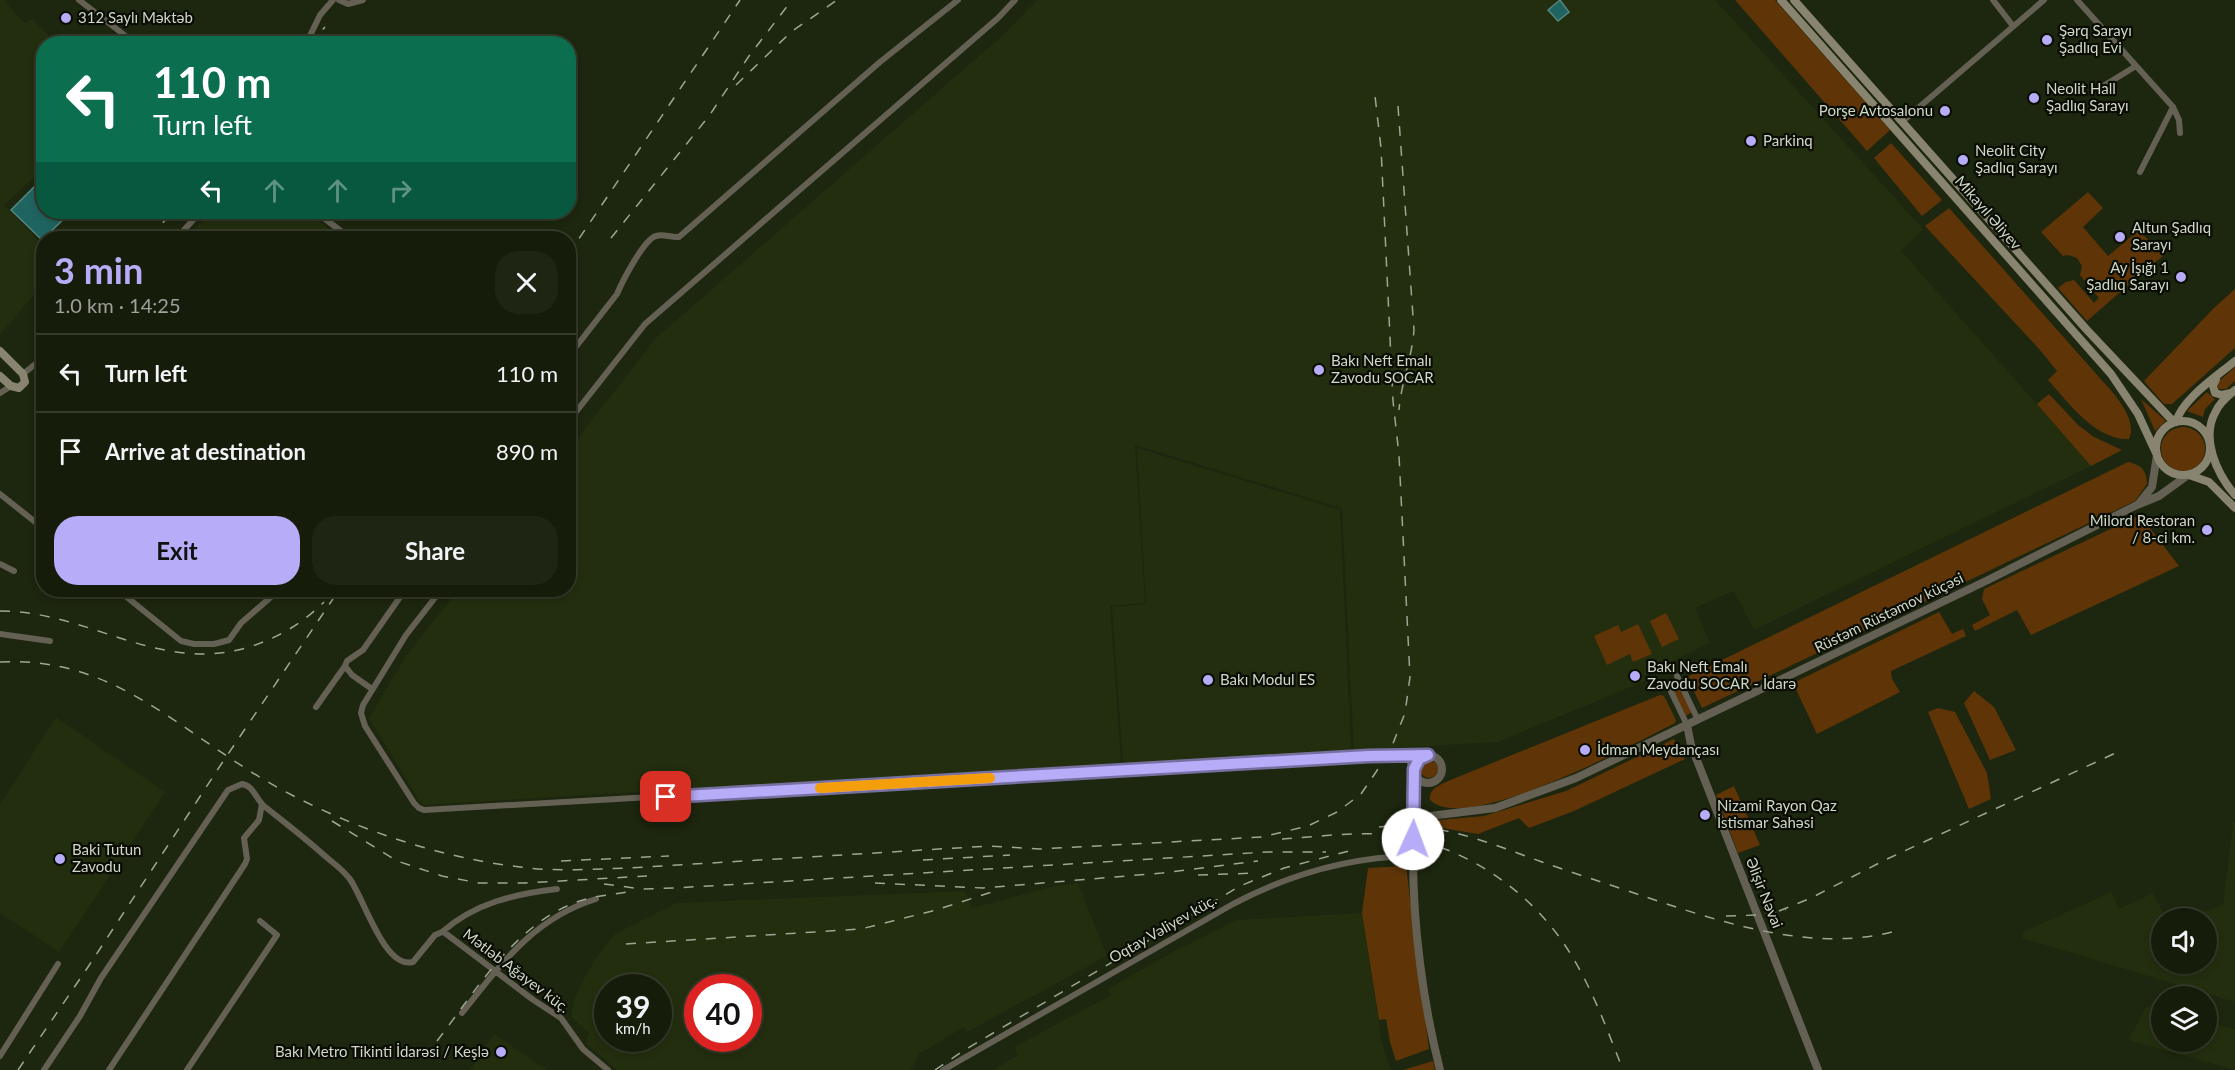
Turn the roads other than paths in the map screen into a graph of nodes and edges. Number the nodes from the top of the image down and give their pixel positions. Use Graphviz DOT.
graph roads {
  1 [pos="80,0"];
  2 [pos="333,0"];
  3 [pos="339,0"];
  4 [pos="363,0"];
  5 [pos="958,0"];
  6 [pos="1015,0"];
  7 [pos="1781,0"];
  8 [pos="1794,0"];
  9 [pos="1993,0"];
  10 [pos="2044,0"];
  11 [pos="2077,0"];
  12 [pos="2013,26"];
  13 [pos="126,36"];
  14 [pos="310,36"];
  15 [pos="2136,66"];
  16 [pos="2100,88"];
  17 [pos="2173,107"];
  18 [pos="1903,121"];
  19 [pos="2180,134"];
  20 [pos="2140,172"];
  21 [pos="194,219"];
  22 [pos="325,219"];
  23 [pos="183,231"];
  24 [pos="341,231"];
  25 [pos="576,347"];
  26 [pos="0,351"];
  27 [pos="0,360"];
  28 [pos="2235,361"];
  29 [pos="36,363"];
  30 [pos="12,365"];
  31 [pos="22,373"];
  32 [pos="0,376"];
  33 [pos="2218,376"];
  34 [pos="10,385"];
  35 [pos="2233,391"];
  36 [pos="0,393"];
  37 [pos="2186,404"];
  38 [pos="2158,408"];
  39 [pos="576,412"];
  40 [pos="2176,422"];
  41 [pos="2210,446"];
  42 [pos="2157,455"];
  43 [pos="2188,475"];
  44 [pos="0,494"];
  45 [pos="2235,495"];
  46 [pos="2137,505"];
  47 [pos="2235,508"];
  48 [pos="36,523"];
  49 [pos="0,564"];
  50 [pos="14,571"];
  51 [pos="127,597"];
  52 [pos="271,597"];
  53 [pos="400,597"];
  54 [pos="436,597"];
  55 [pos="0,634"];
  56 [pos="50,641"];
  57 [pos="345,666"];
  58 [pos="1677,676"];
  59 [pos="1667,683"];
  60 [pos="372,689"];
  61 [pos="316,707"];
  62 [pos="1698,720"];
  63 [pos="1687,725"];
  64 [pos="1428,755"];
  65 [pos="1407,756"];
  66 [pos="1415,774"];
  67 [pos="262,804"];
  68 [pos="1414,818"];
  69 [pos="1413,856"];
  70 [pos="557,889"];
  71 [pos="596,899"];
  72 [pos="260,921"];
  73 [pos="442,932"];
  74 [pos="58,964"];
  75 [pos="495,971"];
  76 [pos="462,1012"];
  77 [pos="0,1056"];
  78 [pos="44,1070"];
  79 [pos="108,1070"];
  80 [pos="187,1070"];
  81 [pos="608,1070"];
  82 [pos="943,1070"];
  83 [pos="1440,1070"];
  84 [pos="1818,1070"];
  1 -- 13 [label="street"];
  2 -- 14 [label="street"];
  3 -- 4 [label="street"];
  5 -- 25 [label="street"];
  6 -- 39 [label="street"];
  7 -- 42 [label="main road, Mikayıl Əliyev"];
  8 -- 18 [label="main road, Mikayıl Əliyev"];
  9 -- 12 [label="street"];
  10 -- 12 [label="street"];
  11 -- 15 [label="street"];
  12 -- 18 [label="street"];
  15 -- 16 [label="street"];
  15 -- 17 [label="street"];
  17 -- 19 [label="street"];
  17 -- 20 [label="street"];
  18 -- 38 [label="main road, Mikayıl Əliyev"];
  21 -- 23 [label="street"];
  22 -- 24 [label="street"];
  26 -- 30 [label="main road"];
  27 -- 30 [label="main road"];
  28 -- 33 [label="main road"];
  29 -- 31 [label="street"];
  30 -- 31 [label="main road"];
  31 -- 34 [label="main road"];
  32 -- 34 [label="main road"];
  33 -- 35 [label="main road"];
  33 -- 37 [label="main road"];
  34 -- 36 [label="street"];
  35 -- 41 [label="main road"];
  37 -- 38 [label="main road"];
  37 -- 40 [label="main road"];
  38 -- 40 [label="main road, Mikayıl Əliyev"];
  40 -- 41 [label="main road"];
  40 -- 42 [label="main road"];
  41 -- 43 [label="main road"];
  41 -- 45 [label="main road"];
  42 -- 43 [label="main road"];
  42 -- 46 [label="street"];
  43 -- 46 [label="street, Rüstəm Rüstəmov küçəsi"];
  43 -- 47 [label="main road"];
  44 -- 48 [label="street"];
  46 -- 62 [label="street, Rüstəm Rüstəmov küçəsi"];
  49 -- 50 [label="street"];
  51 -- 52 [label="street"];
  53 -- 57 [label="street"];
  54 -- 60 [label="street"];
  55 -- 56 [label="street"];
  57 -- 60 [label="street"];
  57 -- 61 [label="street"];
  58 -- 62 [label="street"];
  59 -- 63 [label="street"];
  60 -- 65 [label="street"];
  62 -- 63 [label="street, Rüstəm Rüstəmov küçəsi"];
  63 -- 68 [label="street, Rüstəm Rüstəmov küçəsi"];
  63 -- 84 [label="street, Əlişir Nəvai"];
  64 -- 65 [label="street"];
  64 -- 66 [label="street"];
  64 -- 66 [label="street"];
  65 -- 66 [label="street"];
  66 -- 68 [label="street"];
  67 -- 73 [label="street, Mətləb Ağayev küç."];
  67 -- 78 [label="street, Mətləb Ağayev küç."];
  67 -- 79 [label="street"];
  68 -- 69 [label="street"];
  69 -- 82 [label="street, Oqtay Vəliyev küç."];
  69 -- 83 [label="street"];
  70 -- 73 [label="street"];
  71 -- 75 [label="street"];
  72 -- 80 [label="street"];
  73 -- 75 [label="street, Mətləb Ağayev küç."];
  74 -- 77 [label="street"];
  75 -- 76 [label="street"];
  75 -- 81 [label="street, Mətləb Ağayev küç."];
}
